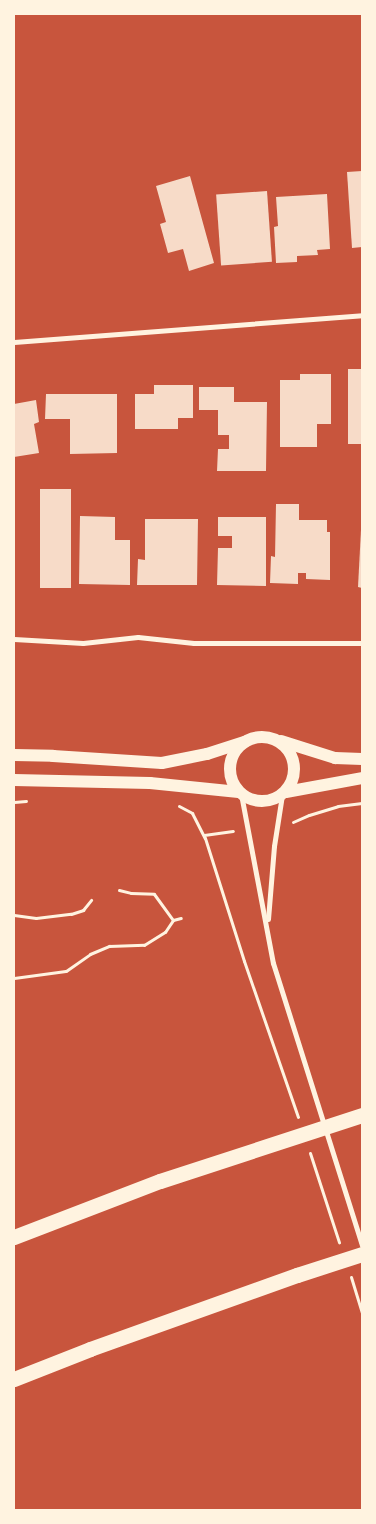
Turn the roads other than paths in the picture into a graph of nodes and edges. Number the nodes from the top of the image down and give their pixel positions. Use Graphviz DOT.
graph roads {
  1 [pos="362,315"];
  2 [pos="14,342"];
  3 [pos="14,639"];
  4 [pos="362,642"];
  5 [pos="272,738"];
  6 [pos="244,742"];
  7 [pos="14,755"];
  8 [pos="362,759"];
  9 [pos="362,778"];
  10 [pos="14,780"];
  11 [pos="240,793"];
  12 [pos="284,793"];
  13 [pos="267,924"];
  14 [pos="362,1115"];
  15 [pos="14,1237"];
  16 [pos="362,1246"];
  17 [pos="362,1254"];
  18 [pos="14,1379"];
  1 -- 2 [label="street"];
  3 -- 4 [label="street"];
  5 -- 6 [label="main road"];
  5 -- 8 [label="main road"];
  5 -- 12 [label="main road"];
  6 -- 7 [label="main road"];
  6 -- 11 [label="main road"];
  9 -- 12 [label="main road"];
  10 -- 11 [label="main road"];
  11 -- 12 [label="main road"];
  11 -- 13 [label="street"];
  12 -- 13 [label="street"];
  13 -- 16 [label="street"];
  14 -- 15 [label="highway"];
  17 -- 18 [label="highway"];
}
